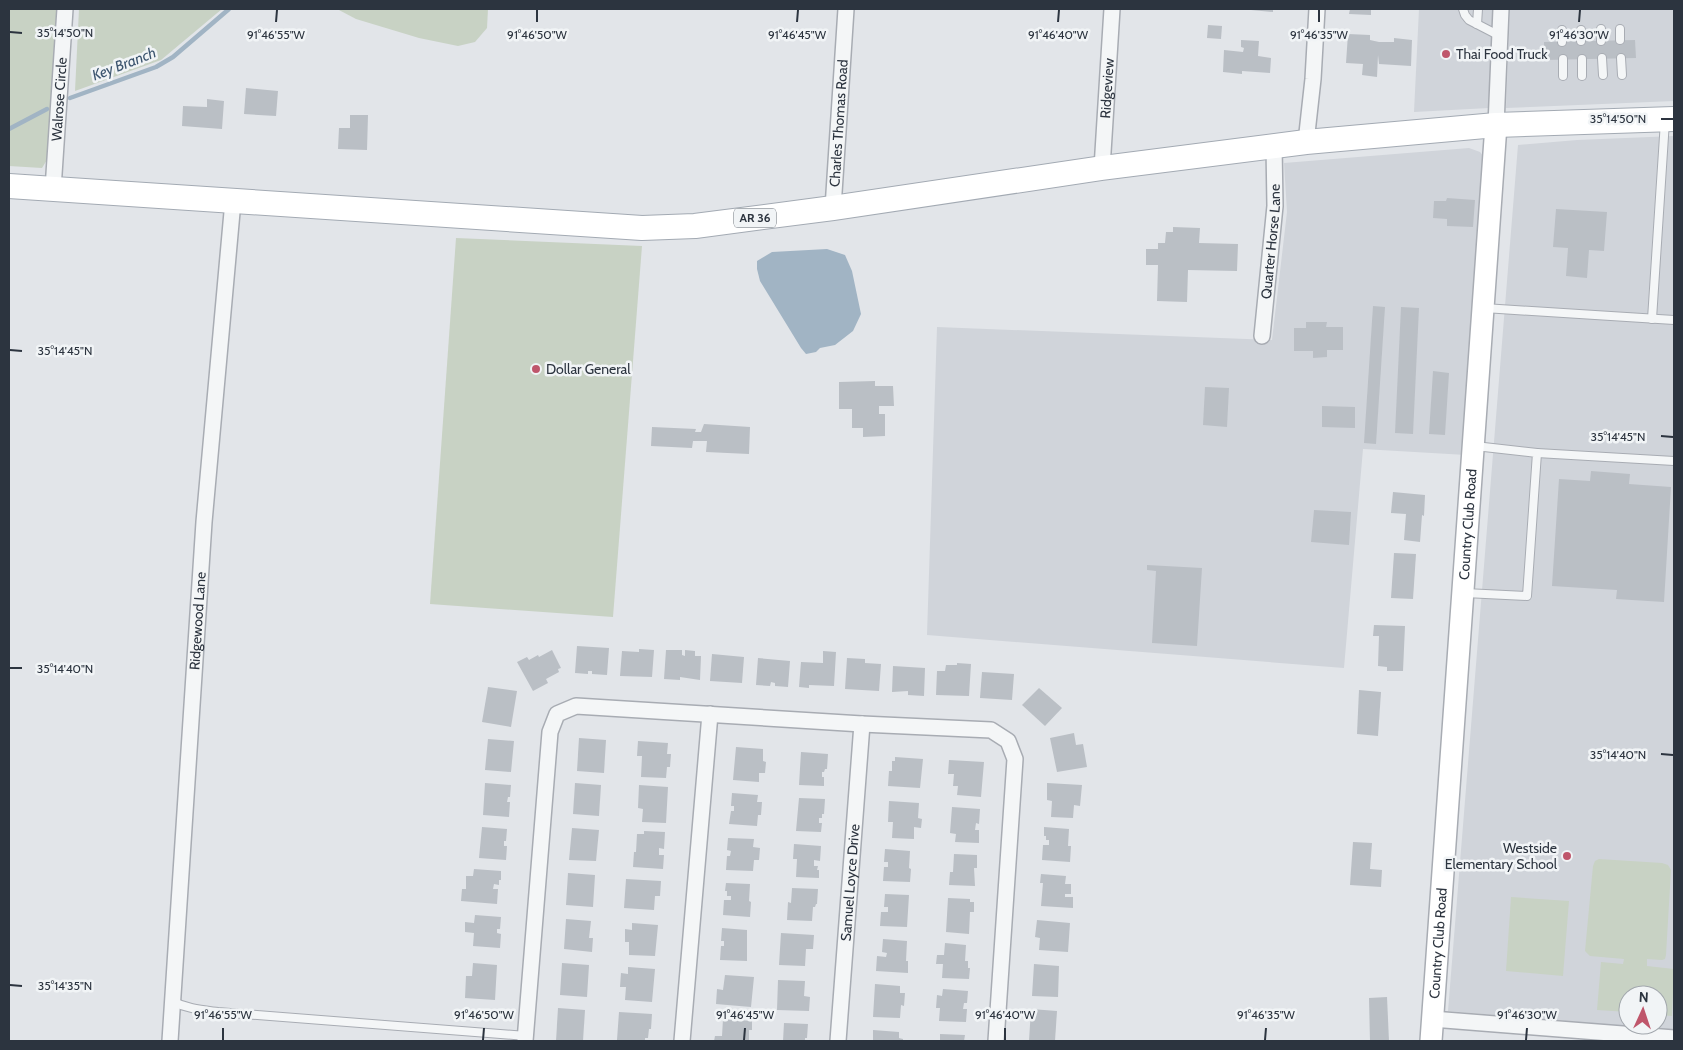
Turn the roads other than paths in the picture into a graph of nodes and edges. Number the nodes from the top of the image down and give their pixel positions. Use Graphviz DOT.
graph roads {
  1 [pos="65,9"];
  2 [pos="846,9"];
  3 [pos="1112,9"];
  4 [pos="1317,9"];
  5 [pos="1463,9"];
  6 [pos="1478,9"];
  7 [pos="1501,9"];
  8 [pos="1477,24"];
  9 [pos="1600,29"];
  10 [pos="1620,29"];
  11 [pos="1562,30"];
  12 [pos="1581,30"];
  13 [pos="1500,36"];
  14 [pos="1620,40"];
  15 [pos="1582,41"];
  16 [pos="1601,41"];
  17 [pos="1562,42"];
  18 [pos="1602,58"];
  19 [pos="1621,58"];
  20 [pos="1563,59"];
  21 [pos="1582,59"];
  22 [pos="1603,75"];
  23 [pos="1622,75"];
  24 [pos="1563,76"];
  25 [pos="1582,76"];
  26 [pos="1669,120"];
  27 [pos="1496,125"];
  28 [pos="1306,142"];
  29 [pos="1274,146"];
  30 [pos="1102,168"];
  31 [pos="9,186"];
  32 [pos="53,189"];
  33 [pos="233,201"];
  34 [pos="833,208"];
  35 [pos="1483,308"];
  36 [pos="1652,319"];
  37 [pos="1674,320"];
  38 [pos="1262,336"];
  39 [pos="1473,446"];
  40 [pos="1537,453"];
  41 [pos="1674,461"];
  42 [pos="1463,593"];
  43 [pos="710,714"];
  44 [pos="862,724"];
  45 [pos="172,1001"];
  46 [pos="1432,1019"];
  47 [pos="1674,1038"];
  48 [pos="526,1039"];
  49 [pos="170,1041"];
  50 [pos="682,1041"];
  51 [pos="838,1041"];
  52 [pos="996,1041"];
  53 [pos="1431,1041"];
  1 -- 32 [label="street, Walrose Circle"];
  2 -- 34 [label="street, Charles Thomas Road"];
  3 -- 30 [label="street, Ridgeview"];
  4 -- 28 [label="street"];
  5 -- 8 [label="lane"];
  6 -- 8 [label="lane"];
  7 -- 13 [label="street, Country Club Road"];
  8 -- 13 [label="lane"];
  9 -- 16 [label="lane"];
  10 -- 14 [label="lane"];
  11 -- 17 [label="lane"];
  12 -- 15 [label="lane"];
  13 -- 27 [label="street, Country Club Road"];
  18 -- 22 [label="lane"];
  19 -- 23 [label="lane"];
  20 -- 24 [label="lane"];
  21 -- 25 [label="lane"];
  26 -- 27 [label="main road, AR 36"];
  26 -- 36 [label="lane"];
  27 -- 28 [label="main road, AR 36"];
  27 -- 35 [label="street, Country Club Road"];
  28 -- 29 [label="main road, AR 36"];
  29 -- 30 [label="main road, AR 36"];
  29 -- 38 [label="street, Quarter Horse Lane"];
  30 -- 34 [label="main road, AR 36"];
  31 -- 32 [label="main road, AR 36"];
  32 -- 33 [label="main road, AR 36"];
  33 -- 34 [label="main road, AR 36"];
  33 -- 45 [label="street, Ridgewood Lane"];
  35 -- 36 [label="lane"];
  35 -- 39 [label="street, Country Club Road"];
  36 -- 37 [label="lane"];
  39 -- 40 [label="lane"];
  39 -- 42 [label="street, Country Club Road"];
  40 -- 41 [label="lane"];
  40 -- 42 [label="lane"];
  42 -- 46 [label="street, Country Club Road"];
  43 -- 44 [label="street"];
  43 -- 48 [label="street"];
  43 -- 50 [label="street"];
  44 -- 51 [label="street, Samuel Loyce Drive"];
  44 -- 52 [label="street"];
  45 -- 48 [label="lane"];
  45 -- 49 [label="street, Ridgewood Lane"];
  46 -- 47 [label="street"];
  46 -- 53 [label="street, Country Club Road"];
}
